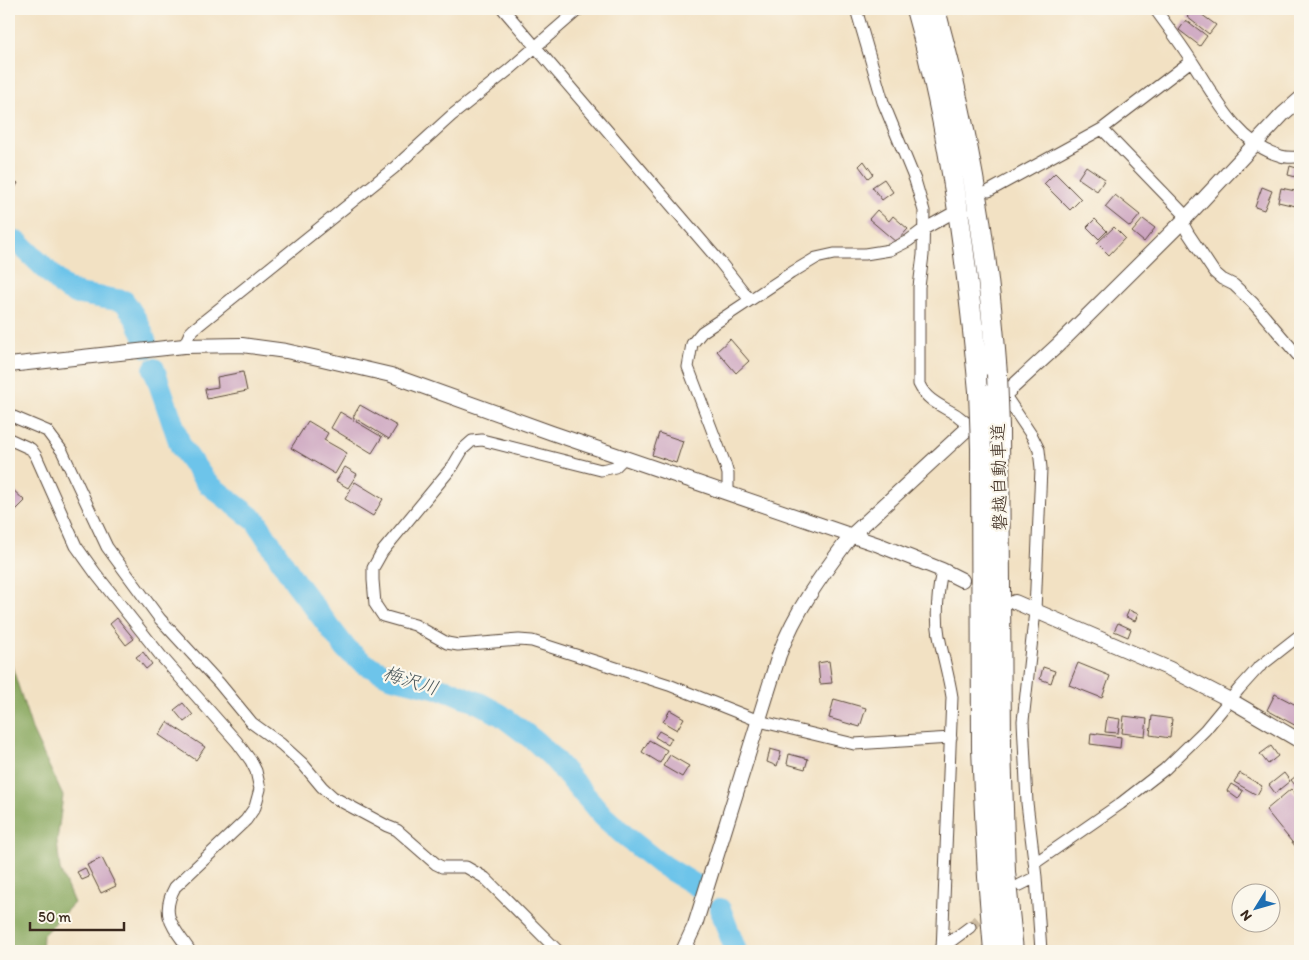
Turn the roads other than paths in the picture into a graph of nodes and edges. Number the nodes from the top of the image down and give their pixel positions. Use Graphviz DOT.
graph roads {
  1 [pos="503,9"];
  2 [pos="579,9"];
  3 [pos="856,9"];
  4 [pos="916,9"];
  5 [pos="935,9"];
  6 [pos="1155,9"];
  7 [pos="535,48"];
  8 [pos="1191,60"];
  9 [pos="1300,98"];
  10 [pos="1102,129"];
  11 [pos="1256,144"];
  12 [pos="1300,158"];
  13 [pos="989,191"];
  14 [pos="949,214"];
  15 [pos="1185,220"];
  16 [pos="924,229"];
  17 [pos="750,300"];
  18 [pos="184,346"];
  19 [pos="1300,358"];
  20 [pos="9,365"];
  21 [pos="1004,394"];
  22 [pos="9,416"];
  23 [pos="970,426"];
  24 [pos="9,439"];
  25 [pos="624,458"];
  26 [pos="728,493"];
  27 [pos="851,536"];
  28 [pos="942,570"];
  29 [pos="962,580"];
  30 [pos="1015,602"];
  31 [pos="1036,611"];
  32 [pos="1300,635"];
  33 [pos="1230,700"];
  34 [pos="759,721"];
  35 [pos="951,738"];
  36 [pos="1300,741"];
  37 [pos="1035,863"];
  38 [pos="1036,877"];
  39 [pos="1020,885"];
  40 [pos="970,927"];
  41 [pos="941,950"];
  42 [pos="190,951"];
  43 [pos="558,951"];
  44 [pos="683,951"];
  45 [pos="994,951"];
  46 [pos="1014,951"];
  47 [pos="1041,951"];
  1 -- 7 [label="street"];
  2 -- 7 [label="street"];
  3 -- 16 [label="street"];
  4 -- 45 [label="highway, 磐越自動車道, bridge"];
  5 -- 46 [label="highway, 磐越自動車道, bridge"];
  6 -- 8 [label="street"];
  7 -- 17 [label="street"];
  7 -- 18 [label="street"];
  8 -- 10 [label="street"];
  8 -- 11 [label="street"];
  9 -- 11 [label="street"];
  10 -- 13 [label="street"];
  10 -- 15 [label="street"];
  11 -- 12 [label="street"];
  11 -- 15 [label="street"];
  14 -- 16 [label="street"];
  15 -- 19 [label="street"];
  15 -- 21 [label="street"];
  16 -- 17 [label="street"];
  16 -- 23 [label="street"];
  17 -- 26 [label="street"];
  18 -- 20 [label="street"];
  18 -- 25 [label="street"];
  21 -- 23 [label="street"];
  21 -- 31 [label="street"];
  22 -- 43 [label="street"];
  23 -- 27 [label="street"];
  24 -- 42 [label="street"];
  25 -- 26 [label="street"];
  25 -- 34 [label="street"];
  26 -- 27 [label="street"];
  27 -- 28 [label="street"];
  27 -- 34 [label="street"];
  28 -- 29 [label="street"];
  28 -- 35 [label="street"];
  30 -- 31 [label="street"];
  31 -- 33 [label="street"];
  31 -- 37 [label="street"];
  32 -- 33 [label="street"];
  33 -- 36 [label="street"];
  33 -- 37 [label="street"];
  34 -- 35 [label="street"];
  34 -- 44 [label="street"];
  35 -- 41 [label="street"];
  37 -- 38 [label="street"];
  38 -- 39 [label="street"];
  38 -- 47 [label="street"];
  40 -- 41 [label="street"];
}
